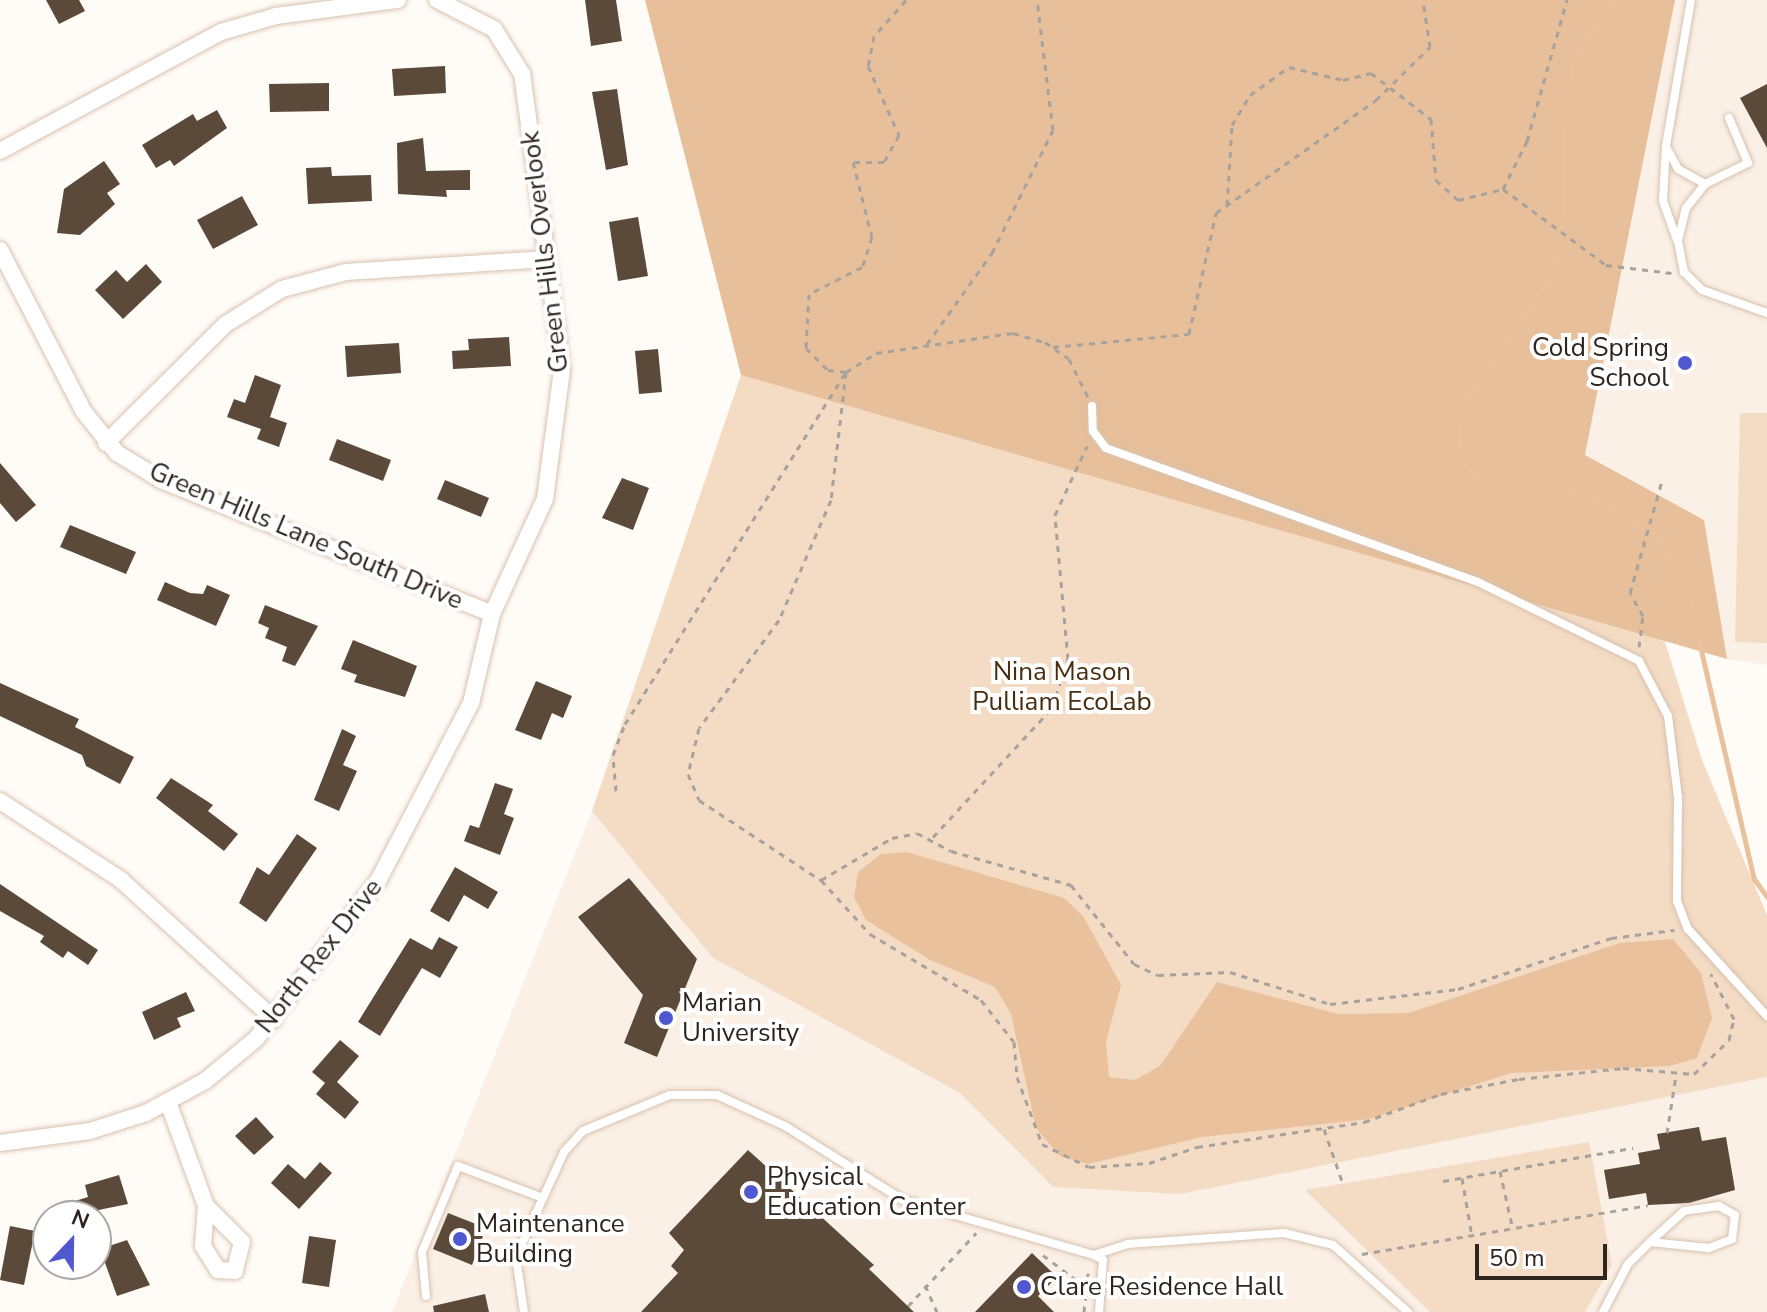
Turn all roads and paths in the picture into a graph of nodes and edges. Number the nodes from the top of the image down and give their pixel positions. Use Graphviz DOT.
graph roads {
  1 [pos="398,0"];
  2 [pos="437,0"];
  3 [pos="906,0"];
  4 [pos="1037,0"];
  5 [pos="1423,0"];
  6 [pos="1567,0"];
  7 [pos="1691,0"];
  8 [pos="1393,84"];
  9 [pos="1729,118"];
  10 [pos="1666,146"];
  11 [pos="0,151"];
  12 [pos="1705,184"];
  13 [pos="1503,189"];
  14 [pos="1227,205"];
  15 [pos="1678,241"];
  16 [pos="0,250"];
  17 [pos="547,259"];
  18 [pos="1684,272"];
  19 [pos="1767,313"];
  20 [pos="927,344"];
  21 [pos="1053,347"];
  22 [pos="846,372"];
  23 [pos="1092,406"];
  24 [pos="1093,431"];
  25 [pos="106,443"];
  26 [pos="1662,481"];
  27 [pos="492,614"];
  28 [pos="1635,658"];
  29 [pos="616,791"];
  30 [pos="0,801"];
  31 [pos="933,837"];
  32 [pos="821,880"];
  33 [pos="1688,929"];
  34 [pos="1707,967"];
  35 [pos="1767,1016"];
  36 [pos="274,1019"];
  37 [pos="1676,1075"];
  38 [pos="168,1102"];
  39 [pos="1324,1129"];
  40 [pos="1667,1133"];
  41 [pos="0,1143"];
  42 [pos="1633,1148"];
  43 [pos="1500,1171"];
  44 [pos="1462,1178"];
  45 [pos="1443,1181"];
  46 [pos="1343,1184"];
  47 [pos="540,1197"];
  48 [pos="1648,1205"];
  49 [pos="206,1206"];
  50 [pos="1513,1230"];
  51 [pos="1472,1236"];
  52 [pos="988,1237"];
  53 [pos="1650,1242"];
  54 [pos="1031,1250"];
  55 [pos="1094,1255"];
  56 [pos="1346,1257"];
  57 [pos="925,1285"];
  58 [pos="1084,1286"];
  59 [pos="426,1296"];
  60 [pos="908,1306"];
  61 [pos="524,1312"];
  62 [pos="937,1312"];
  63 [pos="1084,1312"];
  64 [pos="1099,1312"];
  65 [pos="1408,1312"];
  66 [pos="1603,1312"];
  1 -- 11 [label="street"];
  2 -- 17 [label="street, Green Hills Overlook"];
  3 -- 22 [label="path"];
  4 -- 20 [label="path"];
  5 -- 8 [label="path"];
  6 -- 13 [label="path"];
  7 -- 10 [label="lane"];
  8 -- 13 [label="path"];
  8 -- 14 [label="path"];
  8 -- 14 [label="path"];
  9 -- 12 [label="lane"];
  10 -- 12 [label="lane"];
  10 -- 15 [label="lane"];
  12 -- 15 [label="lane"];
  13 -- 18 [label="path"];
  14 -- 21 [label="path"];
  15 -- 18 [label="lane"];
  16 -- 25 [label="street, Green Hills Lane South Drive"];
  17 -- 25 [label="street"];
  17 -- 27 [label="street, Green Hills Overlook"];
  18 -- 19 [label="lane"];
  20 -- 21 [label="path"];
  20 -- 22 [label="path"];
  21 -- 23 [label="path"];
  22 -- 29 [label="path"];
  22 -- 32 [label="path"];
  23 -- 24 [label="lane"];
  24 -- 28 [label="lane"];
  24 -- 31 [label="path"];
  25 -- 27 [label="street, Green Hills Lane South Drive"];
  26 -- 28 [label="path"];
  27 -- 36 [label="street, North Rex Drive"];
  28 -- 33 [label="lane"];
  30 -- 36 [label="street"];
  31 -- 32 [label="path"];
  31 -- 33 [label="path"];
  32 -- 39 [label="path"];
  33 -- 35 [label="lane"];
  34 -- 37 [label="path"];
  36 -- 38 [label="street, North Rex Drive"];
  37 -- 39 [label="path"];
  37 -- 40 [label="path"];
  38 -- 41 [label="street, North Rex Drive"];
  38 -- 49 [label="street"];
  39 -- 46 [label="path"];
  42 -- 43 [label="path"];
  43 -- 44 [label="path"];
  43 -- 50 [label="path"];
  44 -- 45 [label="path"];
  44 -- 51 [label="path"];
  47 -- 55 [label="lane"];
  47 -- 59 [label="lane"];
  47 -- 61 [label="lane"];
  48 -- 50 [label="path"];
  50 -- 51 [label="path"];
  51 -- 56 [label="path"];
  52 -- 57 [label="path"];
  53 -- 53 [label="lane"];
  53 -- 66 [label="lane"];
  54 -- 58 [label="path"];
  55 -- 56 [label="lane"];
  55 -- 58 [label="path"];
  55 -- 64 [label="lane"];
  56 -- 65 [label="lane"];
  57 -- 60 [label="path"];
  57 -- 62 [label="path"];
  58 -- 63 [label="path"];
}
